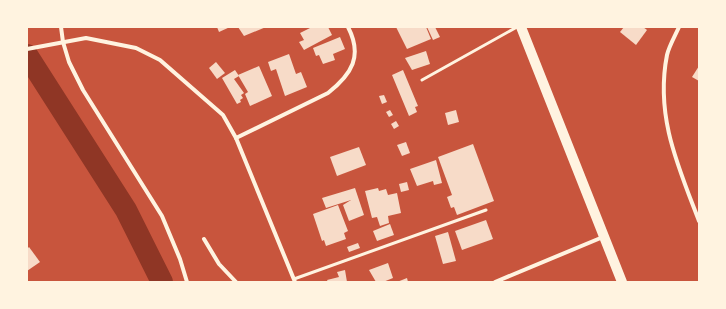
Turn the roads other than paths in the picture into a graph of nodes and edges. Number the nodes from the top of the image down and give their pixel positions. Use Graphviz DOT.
graph roads {
  1 [pos="61,27"];
  2 [pos="348,27"];
  3 [pos="517,27"];
  4 [pos="521,27"];
  5 [pos="679,27"];
  6 [pos="63,42"];
  7 [pos="27,49"];
  8 [pos="422,80"];
  9 [pos="236,138"];
  10 [pos="486,210"];
  11 [pos="699,221"];
  12 [pos="605,236"];
  13 [pos="204,239"];
  14 [pos="294,280"];
  15 [pos="187,282"];
  16 [pos="236,282"];
  17 [pos="495,282"];
  18 [pos="622,282"];
  1 -- 6 [label="street"];
  2 -- 9 [label="street"];
  3 -- 8 [label="lane"];
  4 -- 12 [label="highway"];
  5 -- 11 [label="street"];
  6 -- 7 [label="street"];
  6 -- 9 [label="street"];
  6 -- 15 [label="street"];
  9 -- 14 [label="street"];
  10 -- 14 [label="lane"];
  12 -- 17 [label="street"];
  12 -- 18 [label="highway"];
  13 -- 16 [label="street"];
}
